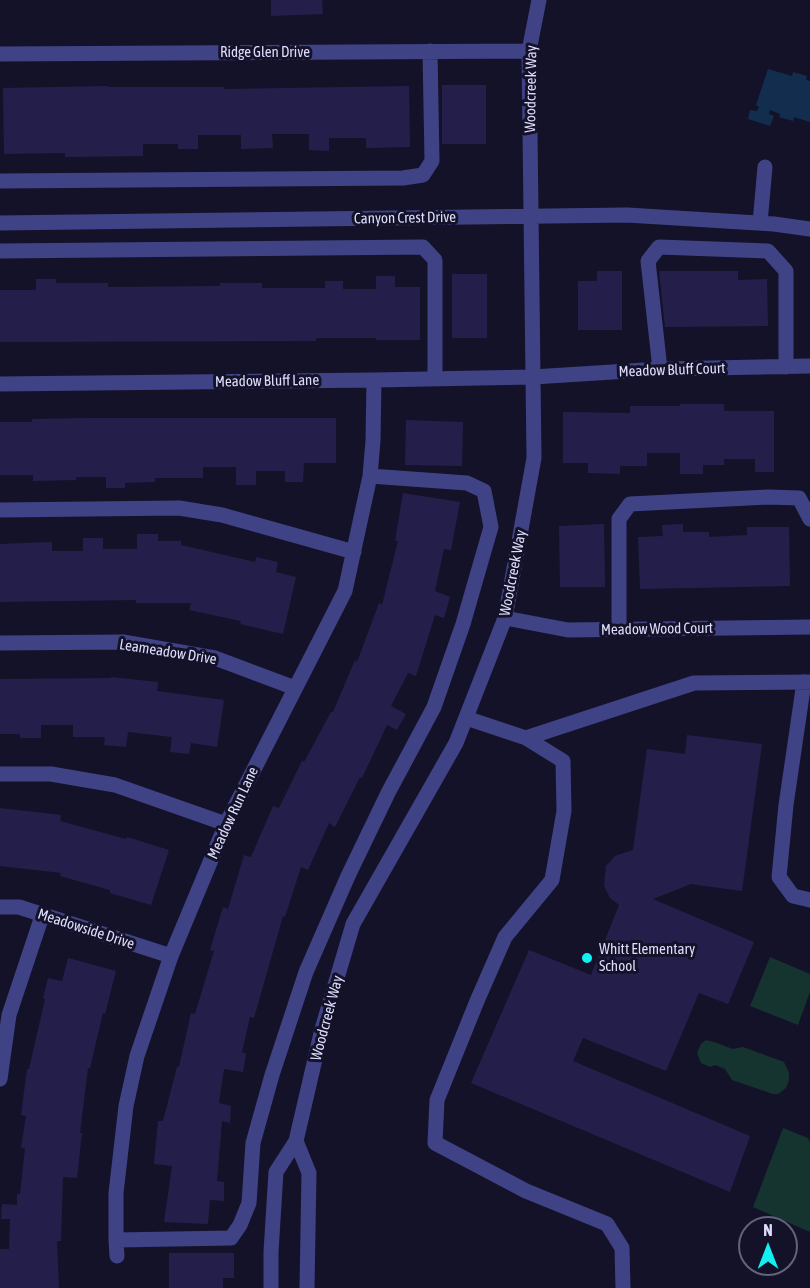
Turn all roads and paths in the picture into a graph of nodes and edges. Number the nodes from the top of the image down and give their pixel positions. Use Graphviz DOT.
graph roads {
  1 [pos="539,0"];
  2 [pos="430,51"];
  3 [pos="529,51"];
  4 [pos="0,54"];
  5 [pos="765,167"];
  6 [pos="0,181"];
  7 [pos="531,216"];
  8 [pos="0,223"];
  9 [pos="760,223"];
  10 [pos="810,229"];
  11 [pos="0,251"];
  12 [pos="810,366"];
  13 [pos="786,367"];
  14 [pos="660,369"];
  15 [pos="533,377"];
  16 [pos="435,379"];
  17 [pos="374,380"];
  18 [pos="0,384"];
  19 [pos="370,476"];
  20 [pos="0,510"];
  21 [pos="810,519"];
  22 [pos="354,552"];
  23 [pos="505,618"];
  24 [pos="810,627"];
  25 [pos="619,629"];
  26 [pos="0,643"];
  27 [pos="807,682"];
  28 [pos="295,688"];
  29 [pos="466,718"];
  30 [pos="526,738"];
  31 [pos="0,774"];
  32 [pos="226,824"];
  33 [pos="810,900"];
  34 [pos="0,907"];
  35 [pos="42,916"];
  36 [pos="171,956"];
  37 [pos="0,1079"];
  38 [pos="296,1141"];
  39 [pos="116,1240"];
  40 [pos="117,1256"];
  41 [pos="271,1288"];
  42 [pos="307,1288"];
  43 [pos="623,1288"];
  1 -- 3 [label="street, Woodcreek Way"];
  2 -- 3 [label="street, Ridge Glen Drive"];
  2 -- 4 [label="street, Ridge Glen Drive"];
  2 -- 6 [label="street"];
  3 -- 7 [label="street, Woodcreek Way"];
  5 -- 9 [label="street"];
  7 -- 8 [label="street, Canyon Crest Drive"];
  7 -- 9 [label="street, Canyon Crest Drive"];
  7 -- 15 [label="street, Woodcreek Way"];
  9 -- 10 [label="street, Canyon Crest Drive"];
  11 -- 16 [label="street"];
  12 -- 13 [label="street, Meadow Bluff Court"];
  13 -- 14 [label="street, Meadow Bluff Court"];
  13 -- 14 [label="street"];
  14 -- 15 [label="street, Meadow Bluff Court"];
  15 -- 16 [label="street, Meadow Bluff Lane"];
  15 -- 23 [label="street, Woodcreek Way"];
  16 -- 17 [label="street, Meadow Bluff Lane"];
  17 -- 18 [label="street, Meadow Bluff Lane"];
  17 -- 19 [label="street, Meadow Run Lane"];
  19 -- 22 [label="street, Meadow Run Lane"];
  19 -- 39 [label="street"];
  20 -- 22 [label="street"];
  21 -- 25 [label="street"];
  22 -- 28 [label="street, Meadow Run Lane"];
  23 -- 25 [label="street, Meadow Wood Court"];
  23 -- 29 [label="street, Woodcreek Way"];
  24 -- 25 [label="street, Meadow Wood Court"];
  26 -- 28 [label="street, Leameadow Drive"];
  27 -- 30 [label="street"];
  27 -- 33 [label="street"];
  28 -- 32 [label="street, Meadow Run Lane"];
  29 -- 30 [label="street"];
  29 -- 38 [label="street, Woodcreek Way"];
  30 -- 43 [label="street"];
  31 -- 32 [label="street"];
  32 -- 36 [label="street, Meadow Run Lane"];
  34 -- 35 [label="street, Meadowside Drive"];
  35 -- 36 [label="street, Meadowside Drive"];
  35 -- 37 [label="street"];
  36 -- 39 [label="street, Meadow Run Lane"];
  38 -- 41 [label="street, Woodcreek Way"];
  38 -- 42 [label="street"];
  39 -- 40 [label="street, Meadow Run Lane"];
}
